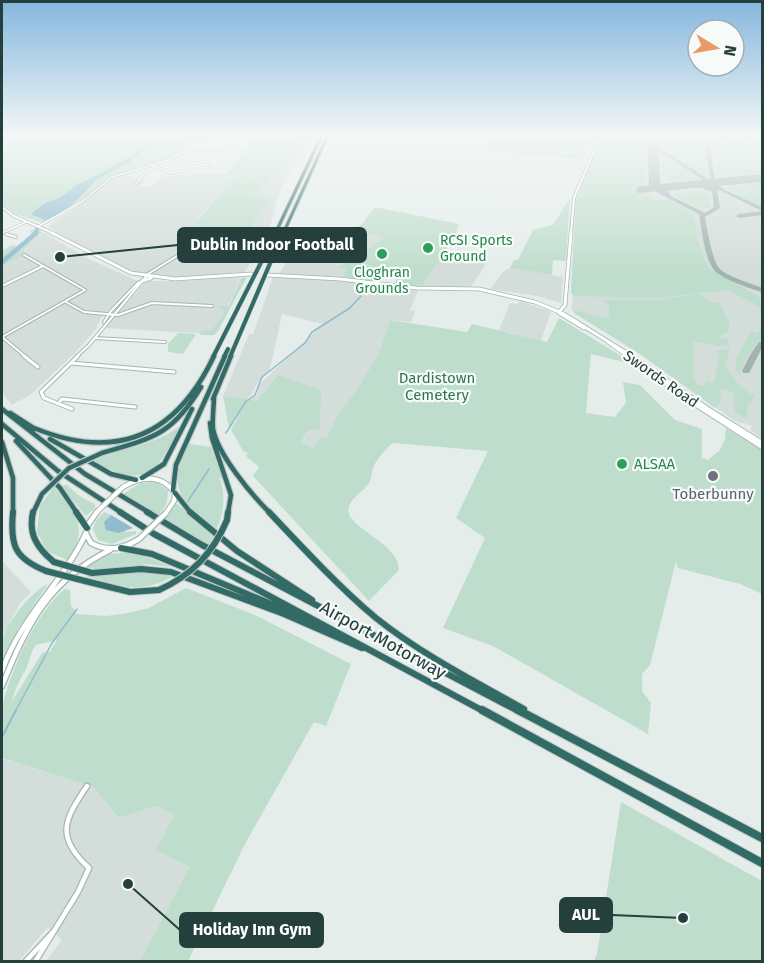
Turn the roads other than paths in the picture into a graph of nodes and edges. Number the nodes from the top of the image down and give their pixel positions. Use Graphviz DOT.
graph roads {
  1 [pos="105,182"];
  2 [pos="299,182"];
  3 [pos="307,182"];
  4 [pos="581,182"];
  5 [pos="2,207"];
  6 [pos="26,222"];
  7 [pos="39,226"];
  8 [pos="3,233"];
  9 [pos="195,235"];
  10 [pos="16,237"];
  11 [pos="24,255"];
  12 [pos="43,266"];
  13 [pos="251,274"];
  14 [pos="265,276"];
  15 [pos="143,280"];
  16 [pos="2,286"];
  17 [pos="566,300"];
  18 [pos="66,302"];
  19 [pos="565,305"];
  20 [pos="212,306"];
  21 [pos="559,312"];
  22 [pos="110,315"];
  23 [pos="234,318"];
  24 [pos="574,319"];
  25 [pos="2,337"];
  26 [pos="94,338"];
  27 [pos="165,342"];
  28 [pos="70,363"];
  29 [pos="38,367"];
  30 [pos="174,372"];
  31 [pos="201,386"];
  32 [pos="214,396"];
  33 [pos="74,400"];
  34 [pos="60,401"];
  35 [pos="67,407"];
  36 [pos="135,407"];
  37 [pos="2,408"];
  38 [pos="72,409"];
  39 [pos="2,424"];
  40 [pos="34,429"];
  41 [pos="2,442"];
  42 [pos="762,445"];
  43 [pos="139,479"];
  44 [pos="174,491"];
  45 [pos="86,531"];
  46 [pos="121,548"];
  47 [pos="110,550"];
  48 [pos="351,623"];
  49 [pos="354,640"];
  50 [pos="388,660"];
  51 [pos="2,671"];
  52 [pos="2,686"];
  53 [pos="615,760"];
  54 [pos="87,786"];
  55 [pos="762,838"];
  56 [pos="762,863"];
  57 [pos="55,930"];
  58 [pos="25,962"];
  59 [pos="35,962"];
  1 -- 7 [label="street"];
  2 -- 23 [label="highway"];
  3 -- 14 [label="highway"];
  4 -- 17 [label="main road"];
  5 -- 6 [label="main road"];
  6 -- 7 [label="main road"];
  6 -- 8 [label="street"];
  7 -- 15 [label="main road"];
  8 -- 10 [label="street"];
  9 -- 15 [label="street"];
  11 -- 12 [label="street"];
  12 -- 16 [label="street"];
  12 -- 18 [label="street"];
  13 -- 15 [label="main road"];
  14 -- 21 [label="main road, Swords Road"];
  14 -- 32 [label="highway"];
  14 -- 44 [label="highway"];
  15 -- 22 [label="street"];
  17 -- 19 [label="main road"];
  17 -- 21 [label="main road"];
  18 -- 22 [label="street"];
  18 -- 25 [label="street"];
  19 -- 21 [label="main road"];
  19 -- 24 [label="main road"];
  20 -- 22 [label="street"];
  21 -- 24 [label="main road, Swords Road"];
  21 -- 42 [label="main road, Swords Road"];
  22 -- 26 [label="street"];
  23 -- 31 [label="highway"];
  23 -- 40 [label="highway"];
  24 -- 42 [label="main road, Swords Road"];
  25 -- 29 [label="street"];
  26 -- 27 [label="street"];
  26 -- 28 [label="street"];
  28 -- 30 [label="street"];
  28 -- 35 [label="street"];
  31 -- 43 [label="highway"];
  31 -- 50 [label="highway, bridge"];
  32 -- 41 [label="highway, bridge"];
  32 -- 53 [label="highway"];
  33 -- 34 [label="street"];
  33 -- 35 [label="street"];
  33 -- 36 [label="street"];
  35 -- 38 [label="street"];
  37 -- 40 [label="highway"];
  37 -- 48 [label="highway, Airport Motorway"];
  39 -- 45 [label="highway"];
  39 -- 49 [label="highway, Airport Motorway"];
  40 -- 43 [label="highway"];
  43 -- 44 [label="main road"];
  43 -- 45 [label="main road, bridge"];
  44 -- 46 [label="main road, bridge"];
  44 -- 48 [label="highway"];
  45 -- 47 [label="main road"];
  45 -- 51 [label="main road"];
  46 -- 47 [label="main road"];
  46 -- 49 [label="highway"];
  47 -- 52 [label="main road"];
  48 -- 53 [label="highway, Airport Motorway"];
  49 -- 50 [label="highway, Airport Motorway"];
  50 -- 56 [label="highway, Airport Motorway"];
  53 -- 55 [label="highway, Airport Motorway"];
  54 -- 57 [label="street"];
  57 -- 58 [label="street"];
  57 -- 59 [label="street"];
}
